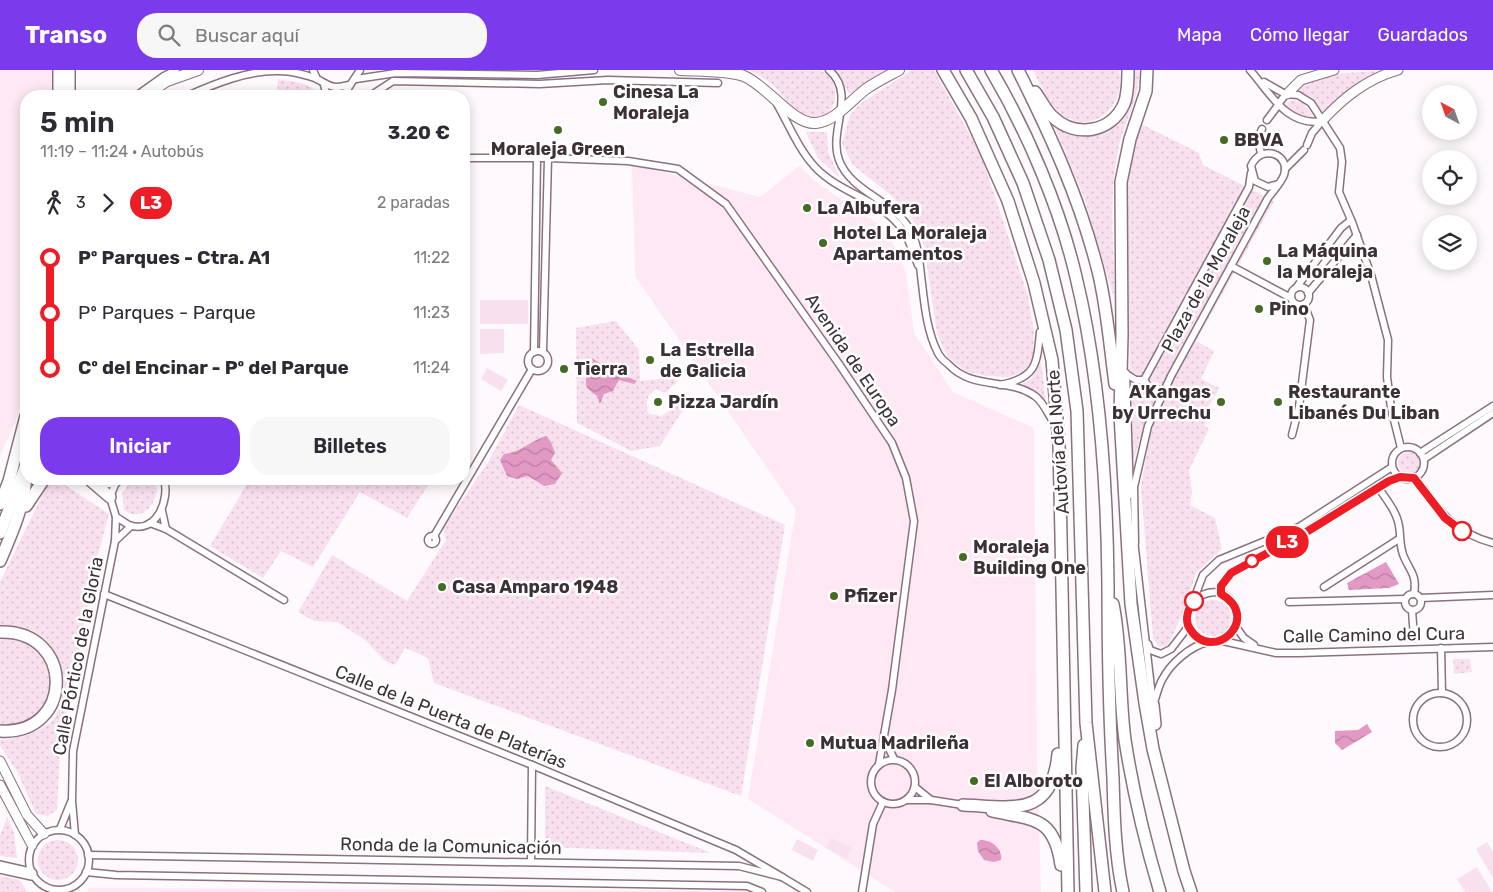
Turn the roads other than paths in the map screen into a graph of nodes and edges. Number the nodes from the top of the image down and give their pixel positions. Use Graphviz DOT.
graph roads {
  1 [pos="59,70"];
  2 [pos="69,70"];
  3 [pos="176,70"];
  4 [pos="313,70"];
  5 [pos="360,70"];
  6 [pos="594,70"];
  7 [pos="680,70"];
  8 [pos="829,70"];
  9 [pos="899,70"];
  10 [pos="943,70"];
  11 [pos="966,70"];
  12 [pos="991,70"];
  13 [pos="1019,70"];
  14 [pos="1128,70"];
  15 [pos="1147,70"];
  16 [pos="1250,70"];
  17 [pos="1334,70"];
  18 [pos="1398,70"];
  19 [pos="196,71"];
  20 [pos="356,79"];
  21 [pos="1258,79"];
  22 [pos="317,80"];
  23 [pos="718,83"];
  24 [pos="324,85"];
  25 [pos="349,85"];
  26 [pos="59,90"];
  27 [pos="69,90"];
  28 [pos="144,90"];
  29 [pos="153,90"];
  30 [pos="164,90"];
  31 [pos="200,90"];
  32 [pos="325,90"];
  33 [pos="346,90"];
  34 [pos="379,90"];
  35 [pos="771,94"];
  36 [pos="1286,94"];
  37 [pos="1279,104"];
  38 [pos="841,111"];
  39 [pos="1267,120"];
  40 [pos="1322,121"];
  41 [pos="1262,129"];
  42 [pos="1261,154"];
  43 [pos="470,158"];
  44 [pos="538,158"];
  45 [pos="548,158"];
  46 [pos="1285,169"];
  47 [pos="1251,172"];
  48 [pos="1278,184"];
  49 [pos="1351,220"];
  50 [pos="1357,235"];
  51 [pos="1231,266"];
  52 [pos="920,273"];
  53 [pos="1034,284"];
  54 [pos="1296,288"];
  55 [pos="1308,293"];
  56 [pos="1291,298"];
  57 [pos="1304,304"];
  58 [pos="1040,332"];
  59 [pos="1122,335"];
  60 [pos="534,352"];
  61 [pos="543,352"];
  62 [pos="532,369"];
  63 [pos="1126,374"];
  64 [pos="1144,380"];
  65 [pos="997,386"];
  66 [pos="1163,391"];
  67 [pos="1493,406"];
  68 [pos="1493,413"];
  69 [pos="1120,415"];
  70 [pos="1052,420"];
  71 [pos="1292,435"];
  72 [pos="20,440"];
  73 [pos="1059,444"];
  74 [pos="1400,448"];
  75 [pos="1420,452"];
  76 [pos="1424,459"];
  77 [pos="13,467"];
  78 [pos="1392,467"];
  79 [pos="470,475"];
  80 [pos="1400,477"];
  81 [pos="1414,478"];
  82 [pos="20,481"];
  83 [pos="0,484"];
  84 [pos="25,485"];
  85 [pos="38,485"];
  86 [pos="96,485"];
  87 [pos="114,485"];
  88 [pos="165,485"];
  89 [pos="464,485"];
  90 [pos="1378,487"];
  91 [pos="110,497"];
  92 [pos="0,504"];
  93 [pos="162,511"];
  94 [pos="116,516"];
  95 [pos="150,523"];
  96 [pos="131,526"];
  97 [pos="166,529"];
  98 [pos="14,530"];
  99 [pos="0,533"];
  100 [pos="434,536"];
  101 [pos="1399,539"];
  102 [pos="115,541"];
  103 [pos="1135,543"];
  104 [pos="1493,543"];
  105 [pos="0,561"];
  106 [pos="1108,581"];
  107 [pos="1324,587"];
  108 [pos="104,594"];
  109 [pos="1221,594"];
  110 [pos="1417,596"];
  111 [pos="1493,596"];
  112 [pos="1405,598"];
  113 [pos="1194,599"];
  114 [pos="284,600"];
  115 [pos="1289,602"];
  116 [pos="1412,610"];
  117 [pos="1188,627"];
  118 [pos="1236,627"];
  119 [pos="0,632"];
  120 [pos="1144,633"];
  121 [pos="1414,638"];
  122 [pos="1223,640"];
  123 [pos="1206,642"];
  124 [pos="1257,647"];
  125 [pos="1493,647"];
  126 [pos="1441,648"];
  127 [pos="1442,693"];
  128 [pos="1154,705"];
  129 [pos="1063,707"];
  130 [pos="1086,723"];
  131 [pos="0,731"];
  132 [pos="884,737"];
  133 [pos="894,759"];
  134 [pos="0,761"];
  135 [pos="879,764"];
  136 [pos="532,766"];
  137 [pos="1160,776"];
  138 [pos="0,785"];
  139 [pos="915,787"];
  140 [pos="906,800"];
  141 [pos="931,800"];
  142 [pos="72,801"];
  143 [pos="883,802"];
  144 [pos="963,805"];
  145 [pos="60,829"];
  146 [pos="44,834"];
  147 [pos="76,835"];
  148 [pos="32,846"];
  149 [pos="1149,853"];
  150 [pos="88,855"];
  151 [pos="531,862"];
  152 [pos="0,867"];
  153 [pos="86,872"];
  154 [pos="31,874"];
  155 [pos="782,877"];
  156 [pos="75,889"];
  157 [pos="54,891"];
  158 [pos="762,892"];
  159 [pos="807,892"];
  160 [pos="862,892"];
  161 [pos="1066,892"];
  162 [pos="1086,892"];
  163 [pos="1105,892"];
  164 [pos="1123,892"];
  165 [pos="1160,892"];
  166 [pos="1164,892"];
  167 [pos="1191,892"];
  1 -- 26 [label="highway"];
  2 -- 27 [label="highway"];
  3 -- 28 [label="street"];
  4 -- 22 [label="street"];
  5 -- 20 [label="street"];
  6 -- 20 [label="street"];
  7 -- 35 [label="main road"];
  8 -- 38 [label="street"];
  9 -- 38 [label="main road"];
  10 -- 53 [label="highway"];
  11 -- 130 [label="highway, Autovía del Norte"];
  12 -- 106 [label="highway"];
  13 -- 14 [label="highway"];
  13 -- 69 [label="highway"];
  15 -- 59 [label="highway"];
  16 -- 21 [label="street"];
  17 -- 36 [label="street"];
  18 -- 40 [label="street"];
  19 -- 29 [label="main road"];
  19 -- 30 [label="main road"];
  20 -- 25 [label="street"];
  21 -- 36 [label="street"];
  21 -- 37 [label="street"];
  22 -- 24 [label="street"];
  22 -- 31 [label="street"];
  23 -- 34 [label="street"];
  24 -- 25 [label="street"];
  24 -- 32 [label="street"];
  25 -- 33 [label="street"];
  35 -- 38 [label="main road"];
  35 -- 52 [label="street"];
  36 -- 37 [label="street"];
  36 -- 40 [label="street"];
  37 -- 39 [label="street"];
  37 -- 40 [label="street"];
  38 -- 52 [label="street"];
  40 -- 46 [label="street, Plaza de la Moraleja"];
  40 -- 49 [label="street"];
  41 -- 42 [label="street, Plaza de la Moraleja"];
  42 -- 46 [label="street"];
  42 -- 47 [label="street, Plaza de la Moraleja"];
  43 -- 44 [label="street, Avenida de Europa"];
  44 -- 45 [label="street, Avenida de Europa"];
  44 -- 60 [label="street"];
  45 -- 61 [label="street"];
  45 -- 132 [label="street, Avenida de Europa"];
  46 -- 48 [label="street, Plaza de la Moraleja"];
  47 -- 48 [label="street"];
  47 -- 64 [label="street, Plaza de la Moraleja"];
  48 -- 51 [label="street, Plaza de la Moraleja"];
  49 -- 50 [label="street"];
  49 -- 54 [label="street"];
  50 -- 55 [label="street"];
  50 -- 74 [label="street"];
  51 -- 56 [label="street"];
  51 -- 66 [label="street, Plaza de la Moraleja"];
  52 -- 65 [label="street"];
  53 -- 58 [label="highway"];
  53 -- 73 [label="highway"];
  54 -- 55 [label="street"];
  54 -- 56 [label="street"];
  55 -- 57 [label="street"];
  56 -- 57 [label="street"];
  57 -- 71 [label="street"];
  58 -- 65 [label="street"];
  58 -- 70 [label="highway"];
  59 -- 63 [label="street"];
  59 -- 69 [label="highway"];
  60 -- 61 [label="street"];
  60 -- 62 [label="street"];
  61 -- 62 [label="street"];
  62 -- 79 [label="street"];
  63 -- 64 [label="street"];
  63 -- 103 [label="street"];
  64 -- 66 [label="street"];
  65 -- 70 [label="street"];
  66 -- 103 [label="street, Plaza de la Moraleja"];
  67 -- 75 [label="street"];
  68 -- 76 [label="street"];
  69 -- 137 [label="highway"];
  70 -- 73 [label="highway"];
  72 -- 77 [label="highway"];
  73 -- 129 [label="highway"];
  74 -- 75 [label="street"];
  74 -- 78 [label="street"];
  75 -- 76 [label="street"];
  76 -- 81 [label="street"];
  77 -- 83 [label="highway"];
  77 -- 92 [label="highway"];
  78 -- 80 [label="street"];
  78 -- 113 [label="street"];
  80 -- 81 [label="street"];
  80 -- 90 [label="street"];
  81 -- 104 [label="street"];
  82 -- 99 [label="highway"];
  84 -- 98 [label="highway"];
  85 -- 98 [label="highway"];
  86 -- 91 [label="highway"];
  87 -- 91 [label="street"];
  88 -- 93 [label="street"];
  89 -- 100 [label="street"];
  90 -- 101 [label="street"];
  90 -- 109 [label="street"];
  91 -- 94 [label="street, Calle Pórtico de la Gloria"];
  93 -- 95 [label="street"];
  93 -- 97 [label="street"];
  94 -- 96 [label="street"];
  94 -- 102 [label="street, Calle Pórtico de la Gloria"];
  95 -- 96 [label="street"];
  95 -- 97 [label="street"];
  96 -- 102 [label="street"];
  97 -- 114 [label="street"];
  98 -- 105 [label="highway"];
  101 -- 107 [label="street"];
  101 -- 110 [label="street"];
  102 -- 108 [label="street, Calle Pórtico de la Gloria"];
  103 -- 120 [label="street"];
  106 -- 149 [label="highway"];
  106 -- 164 [label="highway"];
  108 -- 136 [label="street, Calle de la Puerta de Platerías"];
  108 -- 142 [label="street, Calle Pórtico de la Gloria"];
  109 -- 113 [label="street"];
  109 -- 118 [label="street"];
  110 -- 111 [label="street"];
  110 -- 112 [label="street"];
  110 -- 116 [label="street"];
  112 -- 115 [label="street"];
  112 -- 116 [label="street"];
  113 -- 117 [label="street"];
  116 -- 121 [label="street"];
  117 -- 120 [label="street"];
  117 -- 123 [label="street"];
  118 -- 122 [label="street"];
  118 -- 124 [label="street, Calle Camino del Cura"];
  119 -- 131 [label="highway"];
  120 -- 128 [label="street"];
  122 -- 123 [label="street"];
  122 -- 124 [label="street, Calle Camino del Cura"];
  123 -- 128 [label="street"];
  124 -- 126 [label="street, Calle Camino del Cura"];
  125 -- 126 [label="street, Calle Camino del Cura"];
  126 -- 127 [label="street"];
  127 -- 127 [label="street"];
  128 -- 137 [label="highway"];
  129 -- 144 [label="highway"];
  129 -- 161 [label="highway"];
  130 -- 162 [label="highway"];
  130 -- 163 [label="highway, Autovía del Norte"];
  132 -- 133 [label="street"];
  132 -- 135 [label="street, Avenida de Europa"];
  133 -- 135 [label="street"];
  133 -- 139 [label="street"];
  134 -- 146 [label="street"];
  135 -- 143 [label="street"];
  136 -- 151 [label="street"];
  136 -- 155 [label="street, Calle de la Puerta de Platerías"];
  137 -- 167 [label="highway"];
  138 -- 148 [label="street"];
  139 -- 140 [label="street"];
  139 -- 141 [label="street"];
  140 -- 141 [label="street"];
  140 -- 143 [label="street"];
  141 -- 144 [label="street"];
  142 -- 145 [label="street, Calle Pórtico de la Gloria"];
  142 -- 147 [label="street, Calle Pórtico de la Gloria"];
  143 -- 160 [label="street"];
  144 -- 161 [label="highway"];
  145 -- 146 [label="street"];
  145 -- 147 [label="street"];
  146 -- 148 [label="street"];
  147 -- 150 [label="street"];
  148 -- 154 [label="street"];
  149 -- 165 [label="highway"];
  149 -- 166 [label="highway"];
  150 -- 151 [label="street, Ronda de la Comunicación"];
  150 -- 153 [label="street"];
  151 -- 155 [label="street, Ronda de la Comunicación"];
  152 -- 154 [label="highway"];
  153 -- 156 [label="street"];
  153 -- 158 [label="street, Ronda de la Comunicación"];
  154 -- 157 [label="street"];
  155 -- 159 [label="street, Ronda de la Comunicación"];
  156 -- 157 [label="street"];
}
